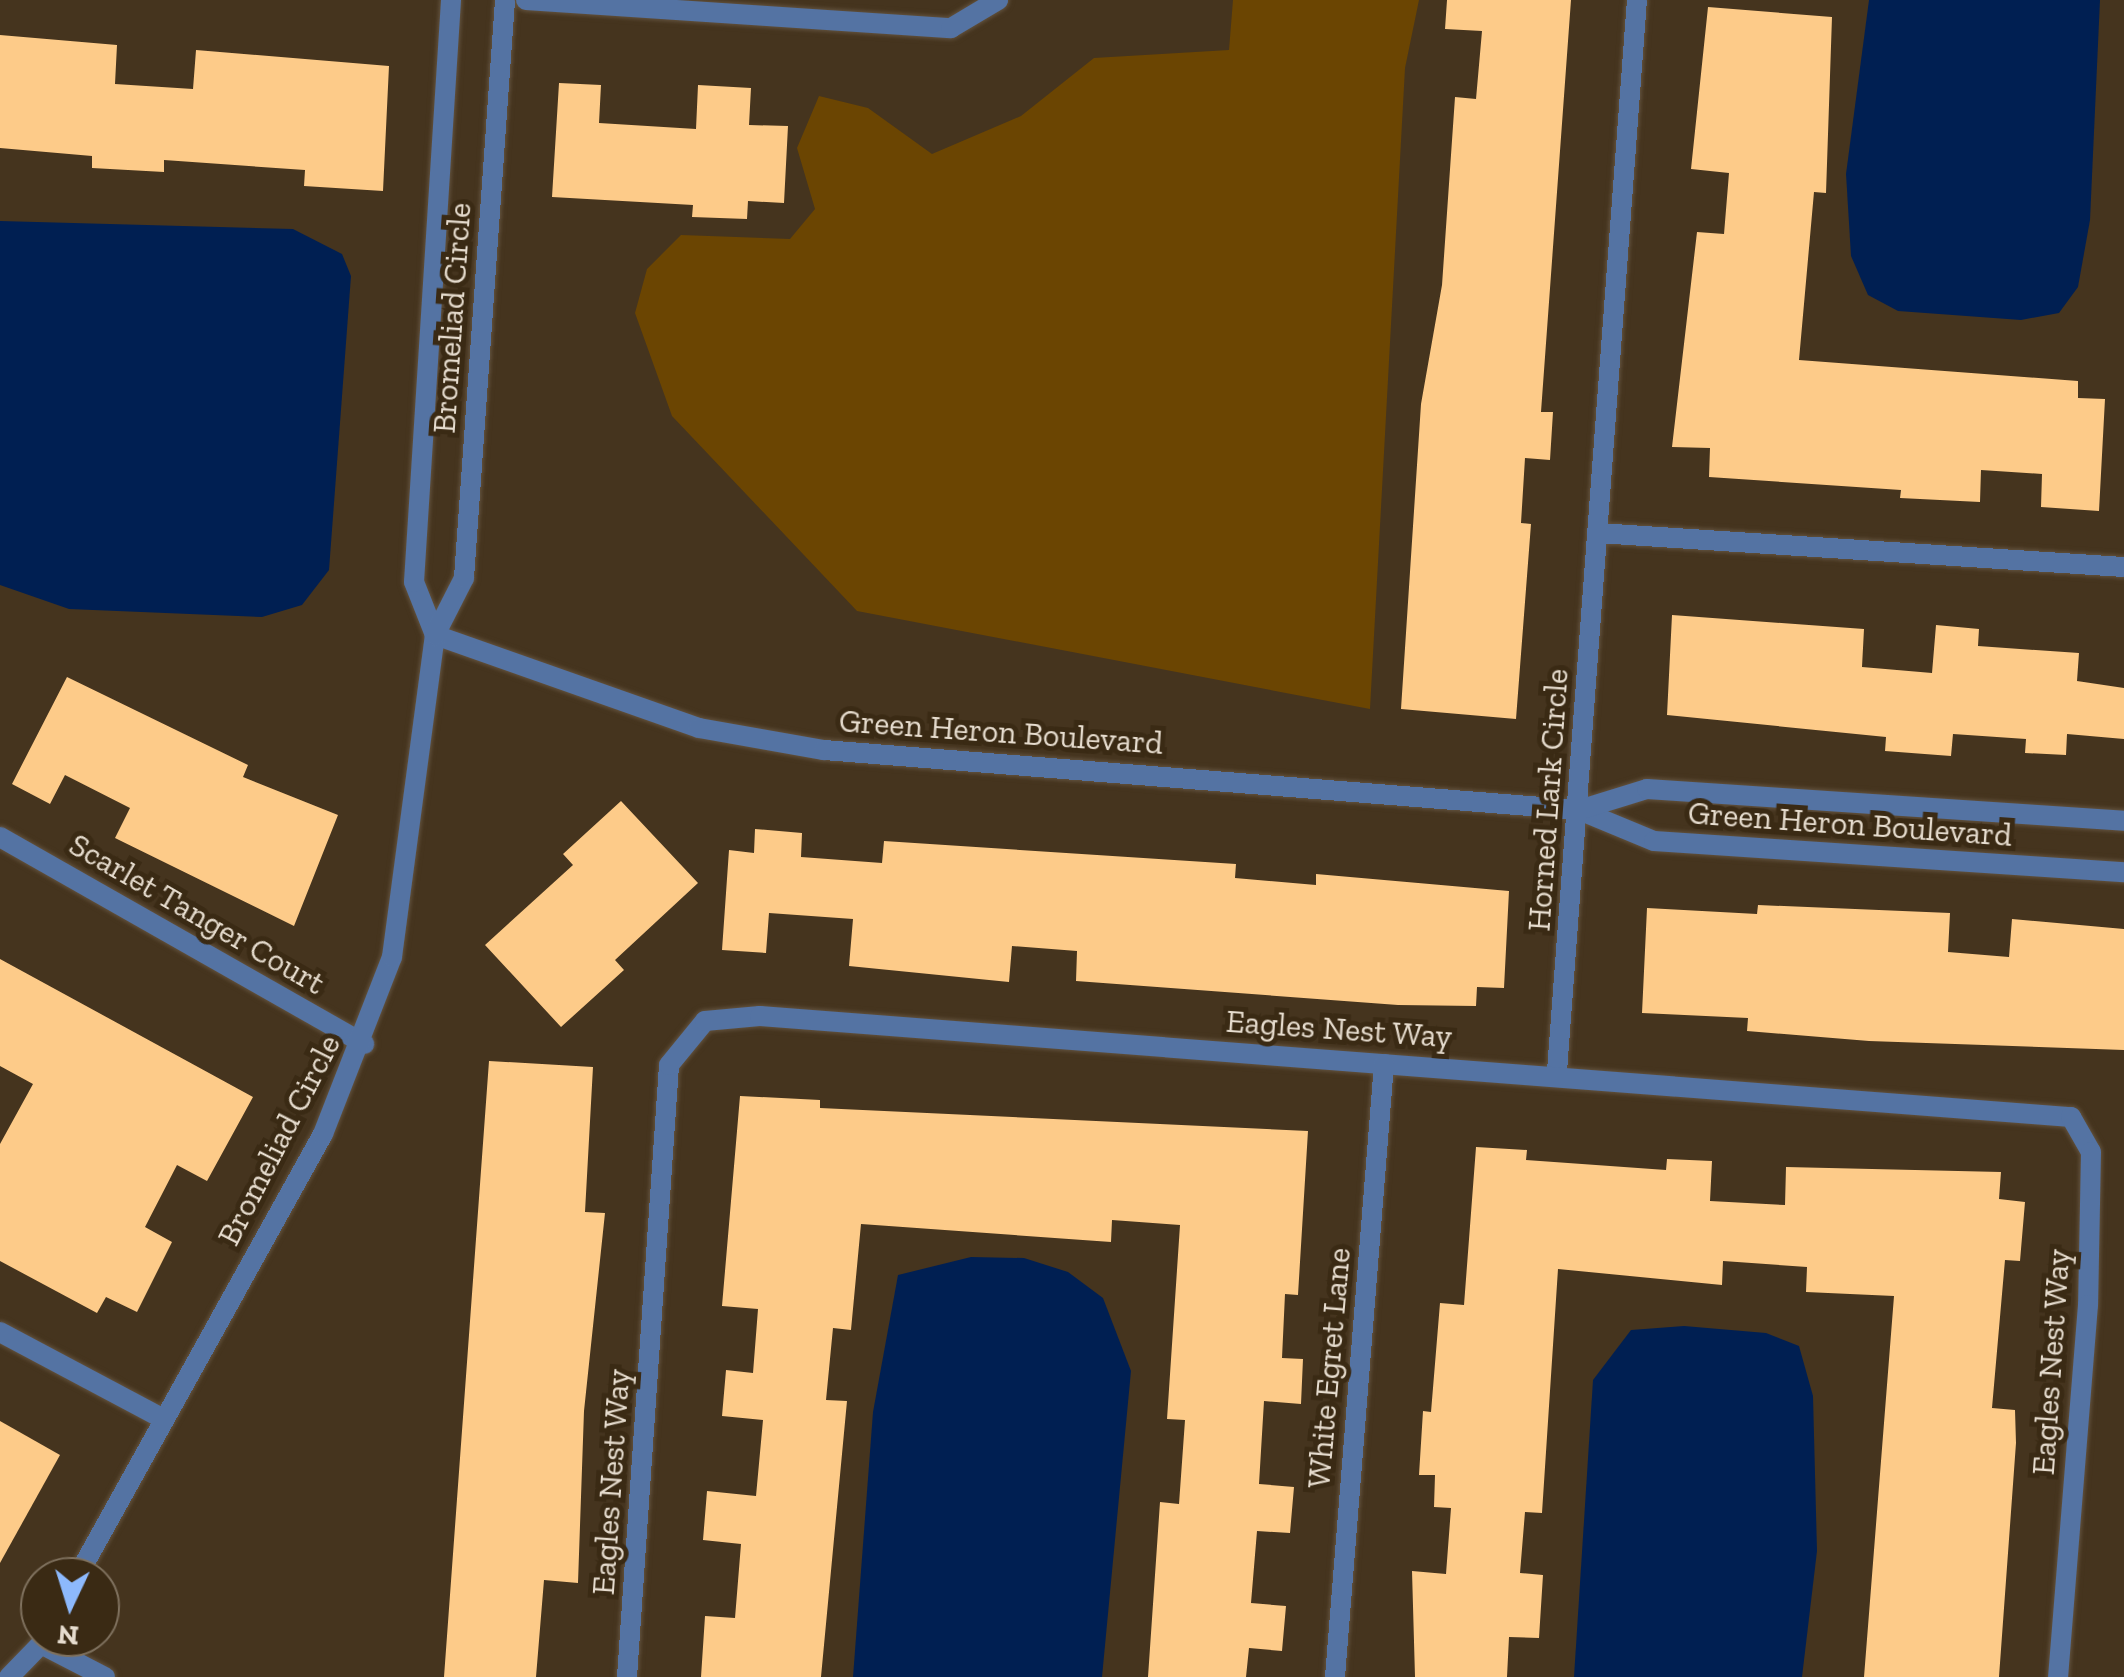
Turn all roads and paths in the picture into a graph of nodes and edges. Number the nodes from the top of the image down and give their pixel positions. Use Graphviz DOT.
graph roads {
  1 [pos="451,0"];
  2 [pos="505,0"];
  3 [pos="526,0"];
  4 [pos="998,0"];
  5 [pos="1637,0"];
  6 [pos="1598,533"];
  7 [pos="2124,567"];
  8 [pos="435,634"];
  9 [pos="1578,810"];
  10 [pos="2124,821"];
  11 [pos="0,837"];
  12 [pos="2124,872"];
  13 [pos="364,1044"];
  14 [pos="1384,1064"];
  15 [pos="1557,1072"];
  16 [pos="0,1332"];
  17 [pos="162,1418"];
  18 [pos="88,1557"];
  19 [pos="27,1657"];
  20 [pos="71,1657"];
  21 [pos="8,1677"];
  22 [pos="105,1677"];
  23 [pos="627,1677"];
  24 [pos="1335,1677"];
  25 [pos="2058,1677"];
  1 -- 8 [label="street, Bromeliad Circle"];
  2 -- 8 [label="street, Bromeliad Circle"];
  3 -- 4 [label="street"];
  5 -- 6 [label="street, Horned Lark Circle"];
  6 -- 7 [label="street"];
  6 -- 9 [label="street, Horned Lark Circle"];
  8 -- 9 [label="street, Green Heron Boulevard"];
  8 -- 13 [label="street, Bromeliad Circle"];
  9 -- 10 [label="street, Green Heron Boulevard"];
  9 -- 12 [label="street, Green Heron Boulevard"];
  9 -- 15 [label="street, Horned Lark Circle"];
  11 -- 13 [label="street, Scarlet Tanger Court"];
  13 -- 17 [label="street, Bromeliad Circle"];
  14 -- 15 [label="street, Eagles Nest Way"];
  14 -- 23 [label="street, Eagles Nest Way"];
  14 -- 24 [label="street, White Egret Lane"];
  15 -- 25 [label="street, Eagles Nest Way"];
  16 -- 17 [label="street"];
  17 -- 18 [label="street, Bromeliad Circle"];
  19 -- 21 [label="street"];
  20 -- 22 [label="street"];
}
